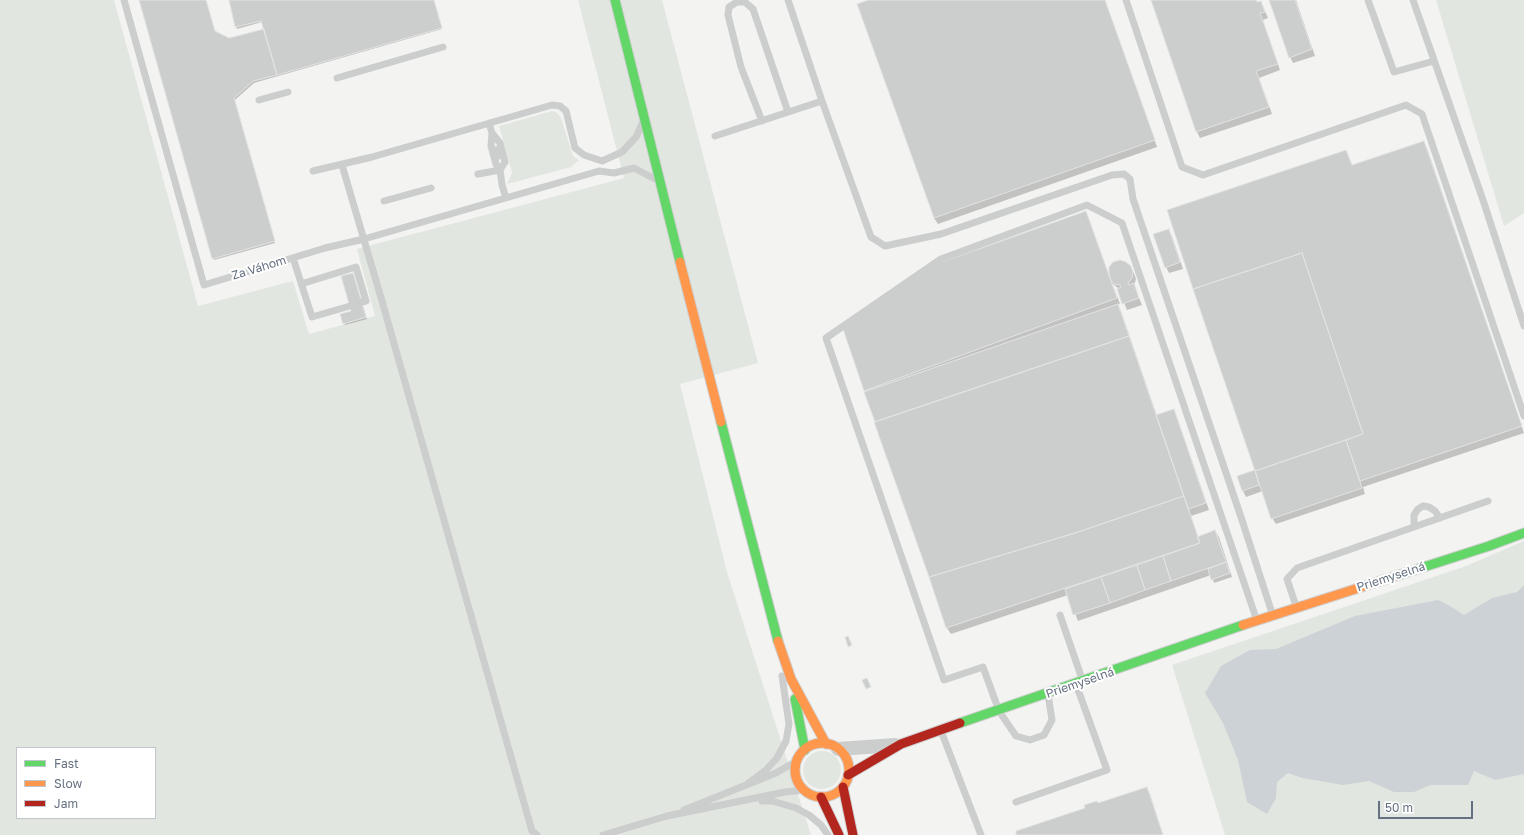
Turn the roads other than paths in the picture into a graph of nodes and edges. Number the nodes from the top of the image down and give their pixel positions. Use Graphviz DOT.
graph roads {
  1 [pos="124,0"];
  2 [pos="615,0"];
  3 [pos="788,0"];
  4 [pos="1126,0"];
  5 [pos="1368,0"];
  6 [pos="1413,0"];
  7 [pos="443,47"];
  8 [pos="1434,61"];
  9 [pos="337,78"];
  10 [pos="288,92"];
  11 [pos="259,100"];
  12 [pos="822,101"];
  13 [pos="788,112"];
  14 [pos="644,118"];
  15 [pos="762,121"];
  16 [pos="489,123"];
  17 [pos="715,136"];
  18 [pos="602,162"];
  19 [pos="342,164"];
  20 [pos="500,170"];
  21 [pos="313,171"];
  22 [pos="599,171"];
  23 [pos="478,174"];
  24 [pos="661,181"];
  25 [pos="431,188"];
  26 [pos="506,198"];
  27 [pos="384,201"];
  28 [pos="364,239"];
  29 [pos="293,258"];
  30 [pos="301,284"];
  31 [pos="362,302"];
  32 [pos="350,306"];
  33 [pos="1524,326"];
  34 [pos="1524,416"];
  35 [pos="1488,501"];
  36 [pos="1440,518"];
  37 [pos="1414,527"];
  38 [pos="1524,533"];
  39 [pos="1297,608"];
  40 [pos="1060,615"];
  41 [pos="1273,615"];
  42 [pos="1257,620"];
  43 [pos="777,638"];
  44 [pos="791,679"];
  45 [pos="1079,683"];
  46 [pos="1048,694"];
  47 [pos="999,710"];
  48 [pos="941,731"];
  49 [pos="902,744"];
  50 [pos="832,746"];
  51 [pos="805,750"];
  52 [pos="798,760"];
  53 [pos="848,775"];
  54 [pos="746,785"];
  55 [pos="843,787"];
  56 [pos="805,790"];
  57 [pos="821,797"];
  58 [pos="745,801"];
  59 [pos="1016,802"];
  60 [pos="667,816"];
  61 [pos="536,835"];
  62 [pos="603,835"];
  63 [pos="828,835"];
  64 [pos="839,835"];
  65 [pos="853,835"];
  66 [pos="981,835"];
  1 -- 29 [label="lane, Za Váhom"];
  2 -- 14 [label="main road"];
  3 -- 12 [label="lane"];
  4 -- 34 [label="lane"];
  5 -- 8 [label="lane"];
  6 -- 8 [label="lane"];
  7 -- 9 [label="lane"];
  8 -- 33 [label="lane"];
  10 -- 11 [label="lane"];
  12 -- 13 [label="lane"];
  12 -- 41 [label="lane"];
  13 -- 15 [label="lane"];
  13 -- 15 [label="lane"];
  14 -- 18 [label="lane"];
  14 -- 24 [label="main road"];
  15 -- 17 [label="lane"];
  16 -- 18 [label="lane"];
  16 -- 19 [label="lane"];
  16 -- 20 [label="lane"];
  18 -- 22 [label="lane"];
  19 -- 21 [label="lane"];
  19 -- 28 [label="lane"];
  20 -- 23 [label="lane"];
  20 -- 26 [label="lane"];
  22 -- 24 [label="lane, Za Váhom"];
  22 -- 26 [label="lane, Za Váhom"];
  24 -- 43 [label="main road"];
  25 -- 27 [label="lane"];
  26 -- 28 [label="lane, Za Váhom"];
  28 -- 29 [label="lane, Za Váhom"];
  28 -- 61 [label="lane"];
  29 -- 30 [label="lane"];
  30 -- 31 [label="lane"];
  30 -- 32 [label="lane"];
  35 -- 36 [label="lane"];
  36 -- 37 [label="lane"];
  36 -- 37 [label="lane"];
  37 -- 39 [label="lane"];
  38 -- 39 [label="main road, Priemyselná"];
  39 -- 41 [label="main road, Priemyselná"];
  40 -- 45 [label="lane"];
  41 -- 42 [label="main road, Priemyselná"];
  42 -- 45 [label="main road, Priemyselná"];
  42 -- 47 [label="lane"];
  43 -- 44 [label="main road"];
  43 -- 54 [label="lane"];
  44 -- 50 [label="main road"];
  44 -- 51 [label="main road"];
  45 -- 46 [label="main road, Priemyselná"];
  45 -- 59 [label="lane"];
  46 -- 47 [label="main road, Priemyselná"];
  46 -- 47 [label="lane"];
  47 -- 48 [label="main road, Priemyselná"];
  48 -- 49 [label="main road, Priemyselná"];
  48 -- 66 [label="lane"];
  49 -- 50 [label="street, Priemyselná"];
  49 -- 53 [label="main road, Priemyselná"];
  50 -- 51 [label="main road"];
  50 -- 53 [label="main road"];
  51 -- 52 [label="main road"];
  52 -- 54 [label="lane"];
  52 -- 56 [label="main road"];
  53 -- 55 [label="main road"];
  54 -- 60 [label="lane"];
  55 -- 57 [label="main road"];
  55 -- 65 [label="main road"];
  56 -- 57 [label="main road"];
  56 -- 58 [label="lane"];
  57 -- 64 [label="main road"];
  58 -- 60 [label="lane"];
  58 -- 63 [label="lane"];
  60 -- 62 [label="lane"];
}
